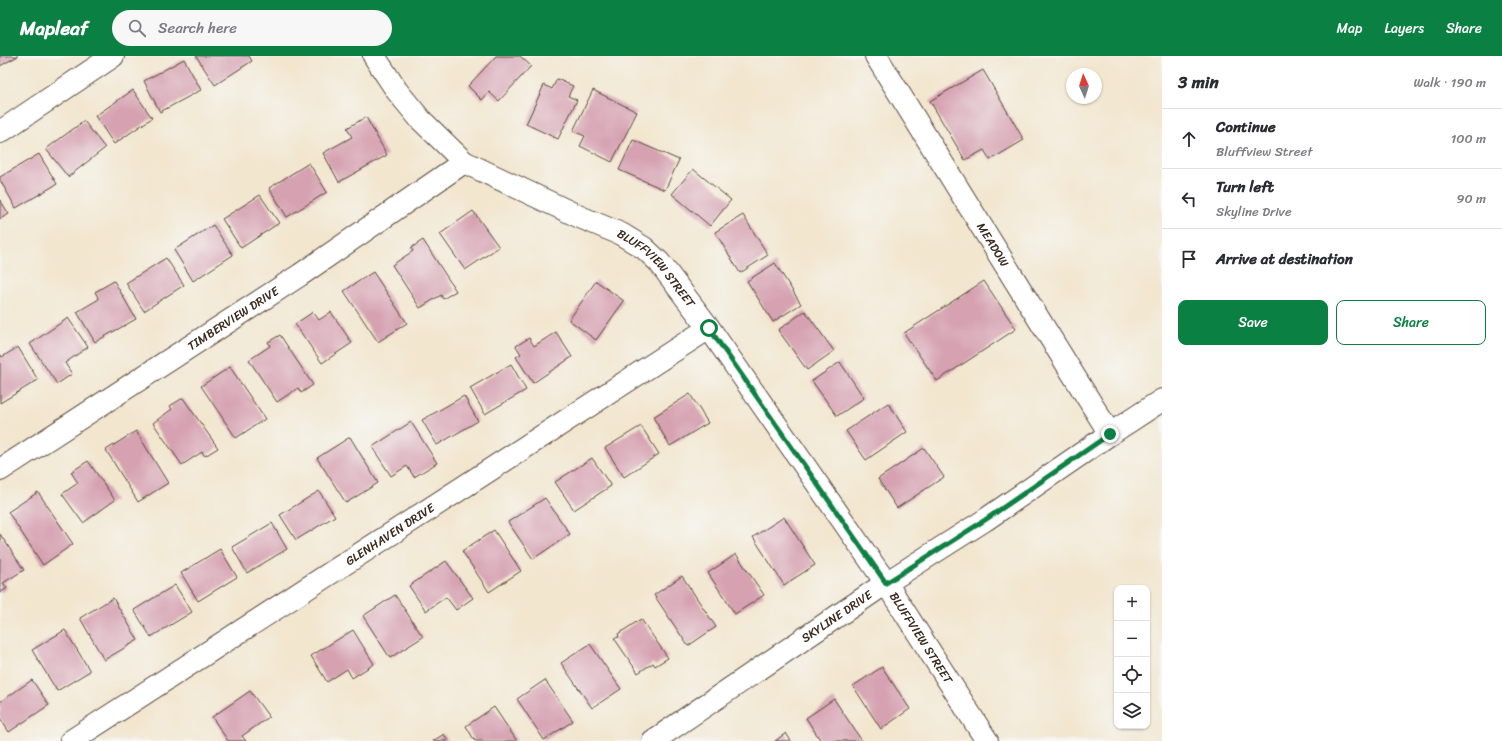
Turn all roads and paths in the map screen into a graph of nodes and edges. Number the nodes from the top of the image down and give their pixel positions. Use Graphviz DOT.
graph roads {
  1 [pos="113,56"];
  2 [pos="374,56"];
  3 [pos="876,56"];
  4 [pos="0,132"];
  5 [pos="464,162"];
  6 [pos="709,328"];
  7 [pos="1162,400"];
  8 [pos="1110,434"];
  9 [pos="0,470"];
  10 [pos="886,583"];
  11 [pos="71,741"];
  12 [pos="653,741"];
  13 [pos="987,741"];
  1 -- 4 [label="street"];
  2 -- 5 [label="street, BLUFFVIEW STREET"];
  3 -- 8 [label="street, MEADOW"];
  5 -- 6 [label="street, BLUFFVIEW STREET"];
  5 -- 9 [label="street, TIMBERVIEW DRIVE"];
  6 -- 10 [label="street, BLUFFVIEW STREET"];
  6 -- 11 [label="street, GLENHAVEN DRIVE"];
  7 -- 8 [label="street, SKYLINE DRIVE"];
  8 -- 10 [label="street, SKYLINE DRIVE"];
  10 -- 12 [label="street, SKYLINE DRIVE"];
  10 -- 13 [label="street, BLUFFVIEW STREET"];
}
